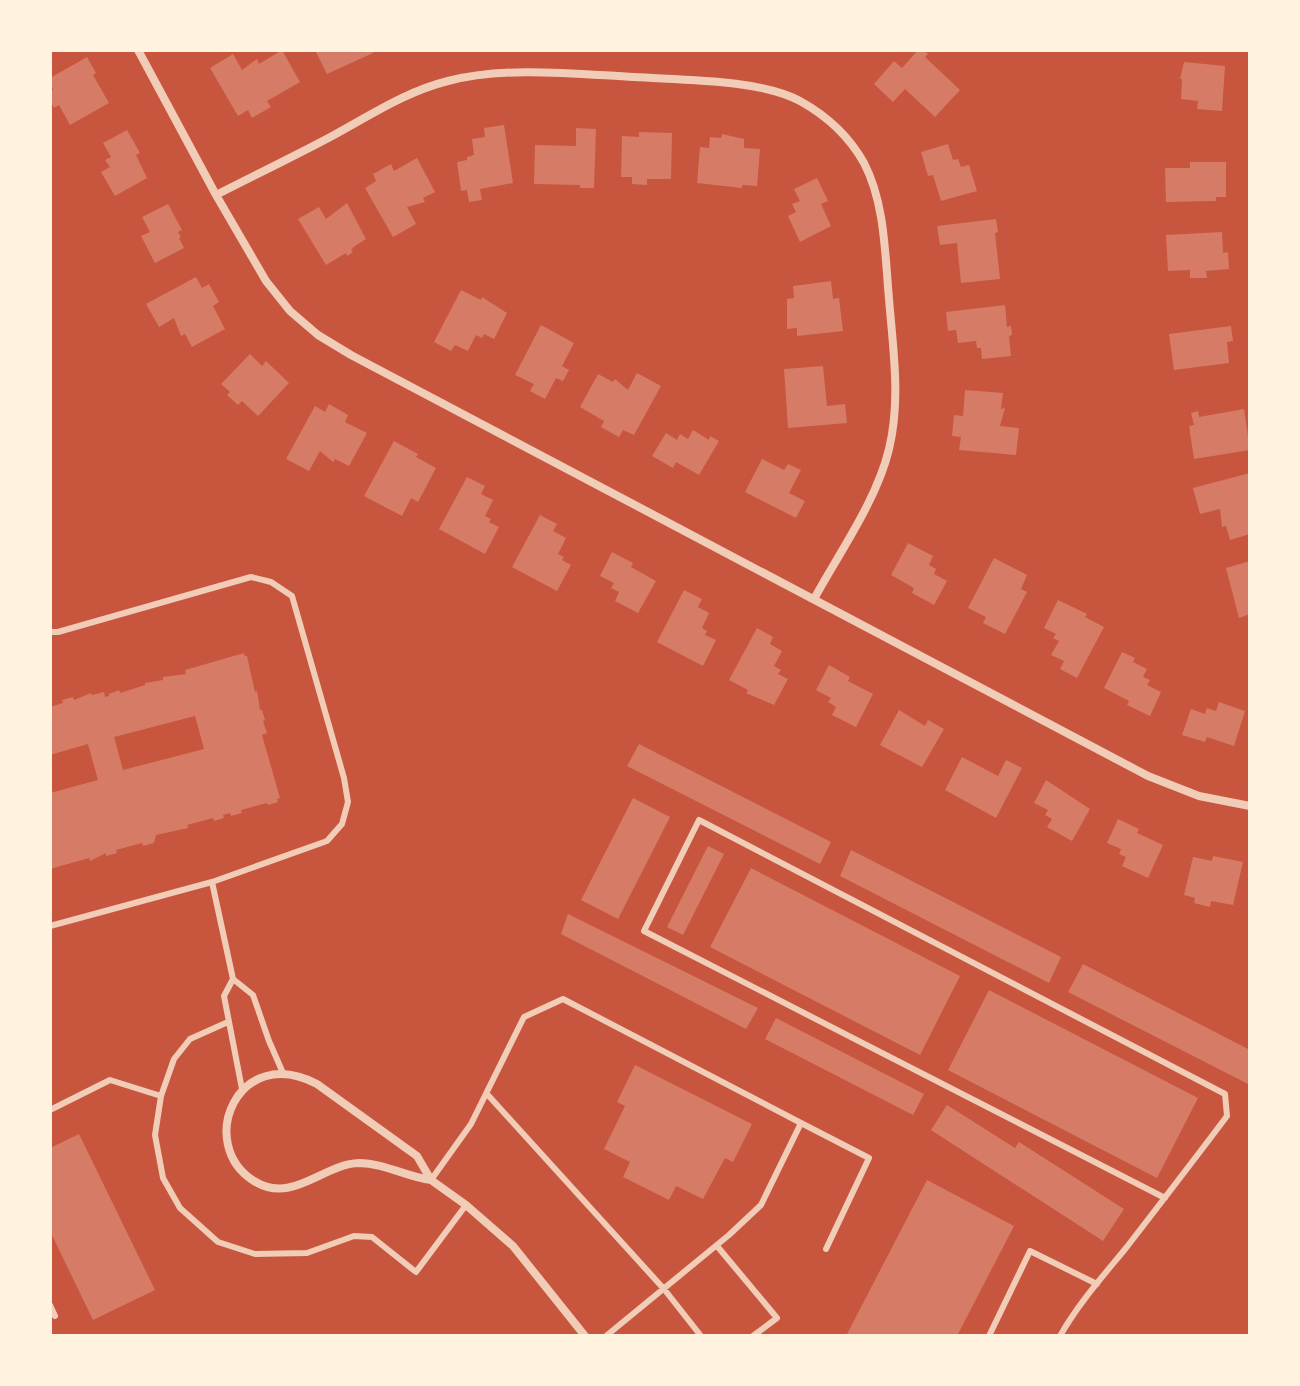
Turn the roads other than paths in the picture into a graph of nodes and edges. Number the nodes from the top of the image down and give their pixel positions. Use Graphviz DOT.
graph roads {
  1 [pos="138,50"];
  2 [pos="216,195"];
  3 [pos="814,599"];
  4 [pos="50,632"];
  5 [pos="1250,806"];
  6 [pos="212,882"];
  7 [pos="50,926"];
  8 [pos="233,979"];
  9 [pos="228,1022"];
  10 [pos="283,1073"];
  11 [pos="242,1089"];
  12 [pos="487,1094"];
  13 [pos="161,1096"];
  14 [pos="50,1110"];
  15 [pos="801,1123"];
  16 [pos="431,1180"];
  17 [pos="1165,1198"];
  18 [pos="466,1205"];
  19 [pos="717,1246"];
  20 [pos="826,1249"];
  21 [pos="1097,1284"];
  22 [pos="664,1289"];
  23 [pos="50,1305"];
  24 [pos="55,1316"];
  25 [pos="585,1336"];
  26 [pos="606,1336"];
  27 [pos="701,1336"];
  28 [pos="753,1336"];
  29 [pos="989,1336"];
  30 [pos="1060,1336"];
  1 -- 2 [label="street"];
  2 -- 3 [label="street"];
  2 -- 3 [label="street"];
  3 -- 5 [label="street"];
  4 -- 6 [label="lane"];
  6 -- 7 [label="lane"];
  6 -- 8 [label="lane"];
  8 -- 9 [label="lane"];
  8 -- 10 [label="lane"];
  9 -- 11 [label="lane"];
  9 -- 13 [label="lane"];
  10 -- 11 [label="street"];
  10 -- 16 [label="street"];
  11 -- 16 [label="street"];
  12 -- 15 [label="lane"];
  12 -- 16 [label="lane"];
  12 -- 22 [label="lane"];
  13 -- 14 [label="lane"];
  13 -- 18 [label="lane"];
  15 -- 19 [label="lane"];
  15 -- 20 [label="lane"];
  16 -- 18 [label="street"];
  17 -- 17 [label="lane"];
  17 -- 21 [label="lane"];
  18 -- 25 [label="street"];
  19 -- 22 [label="lane"];
  19 -- 28 [label="lane"];
  21 -- 29 [label="lane"];
  21 -- 30 [label="lane"];
  22 -- 26 [label="lane"];
  22 -- 27 [label="lane"];
  23 -- 24 [label="lane"];
}
